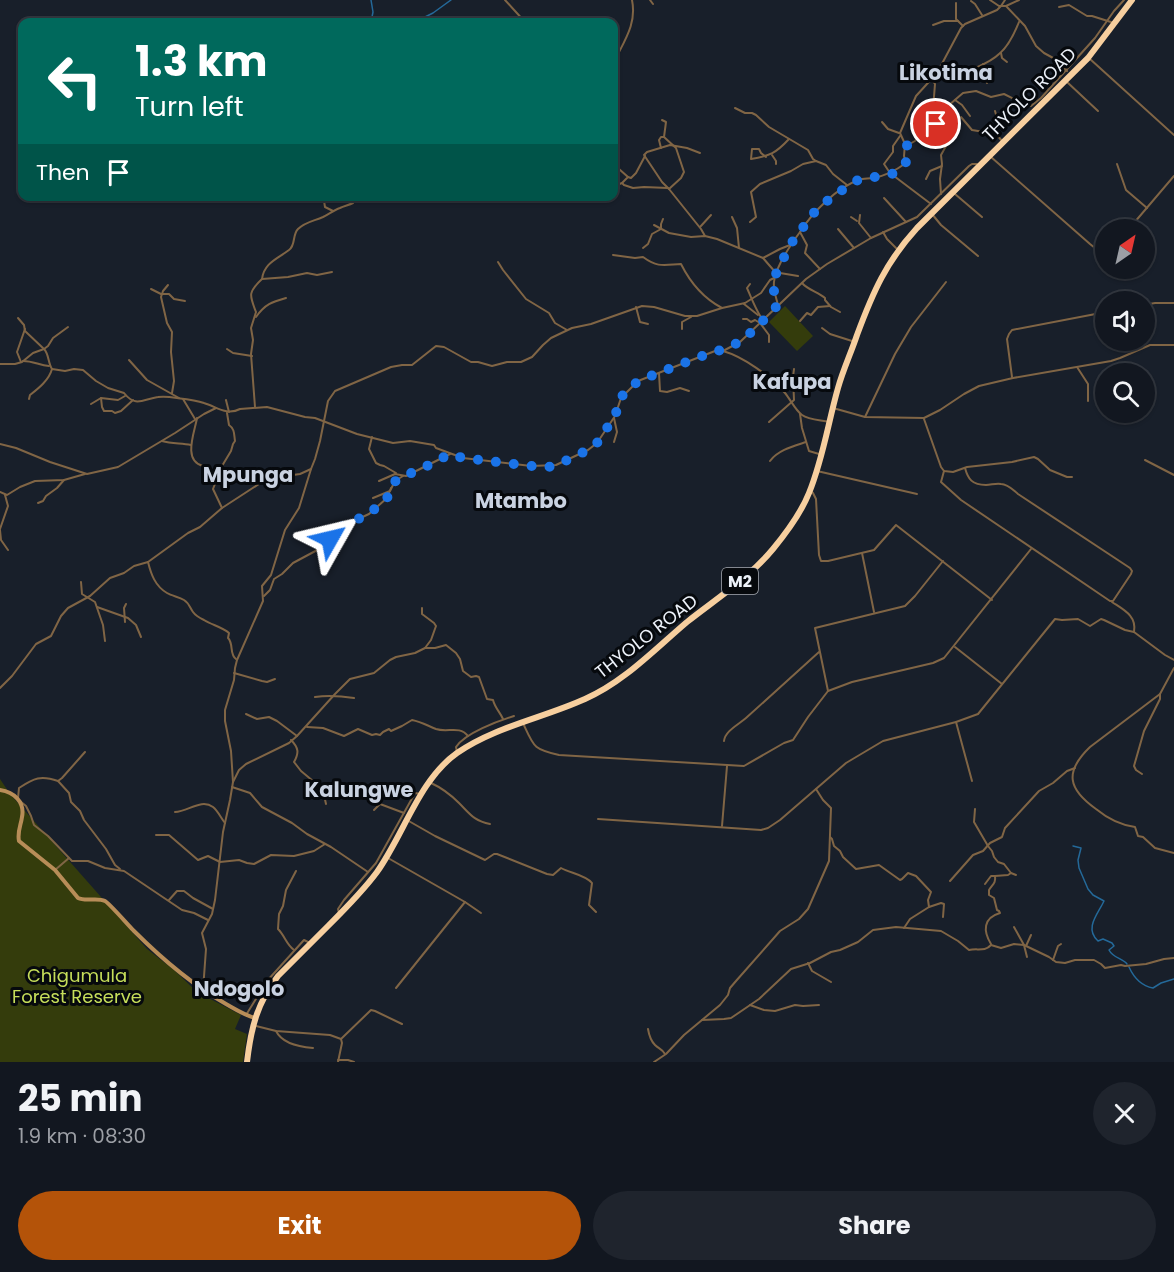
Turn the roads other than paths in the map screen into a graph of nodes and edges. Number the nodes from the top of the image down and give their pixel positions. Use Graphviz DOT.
graph roads {
  1 [pos="505,0"];
  2 [pos="632,0"];
  3 [pos="650,0"];
  4 [pos="990,0"];
  5 [pos="1005,0"];
  6 [pos="1019,0"];
  7 [pos="1124,0"];
  8 [pos="1132,0"];
  9 [pos="971,1"];
  10 [pos="956,3"];
  11 [pos="652,4"];
  12 [pos="1001,6"];
  13 [pos="1006,6"];
  14 [pos="1059,7"];
  15 [pos="983,16"];
  16 [pos="521,18"];
  17 [pos="958,21"];
  18 [pos="1019,21"];
  19 [pos="1110,23"];
  20 [pos="933,25"];
  21 [pos="963,26"];
  22 [pos="1000,53"];
  23 [pos="618,54"];
  24 [pos="1088,58"];
  25 [pos="1007,62"];
  26 [pos="983,64"];
  27 [pos="969,71"];
  28 [pos="1068,72"];
  29 [pos="932,80"];
  30 [pos="1061,81"];
  31 [pos="987,83"];
  32 [pos="1043,99"];
  33 [pos="955,100"];
  34 [pos="735,108"];
  35 [pos="994,111"];
  36 [pos="1098,111"];
  37 [pos="970,116"];
  38 [pos="962,117"];
  39 [pos="942,118"];
  40 [pos="662,120"];
  41 [pos="882,122"];
  42 [pos="996,134"];
  43 [pos="901,135"];
  44 [pos="956,135"];
  45 [pos="1174,135"];
  46 [pos="664,137"];
  47 [pos="789,139"];
  48 [pos="1003,142"];
  49 [pos="673,146"];
  50 [pos="906,146"];
  51 [pos="661,148"];
  52 [pos="700,153"];
  53 [pos="772,155"];
  54 [pos="645,156"];
  55 [pos="989,156"];
  56 [pos="765,157"];
  57 [pos="816,161"];
  58 [pos="776,164"];
  59 [pos="1116,164"];
  60 [pos="980,165"];
  61 [pos="942,166"];
  62 [pos="618,169"];
  63 [pos="892,174"];
  64 [pos="1174,176"];
  65 [pos="628,177"];
  66 [pos="926,179"];
  67 [pos="622,183"];
  68 [pos="618,184"];
  69 [pos="848,186"];
  70 [pos="669,188"];
  71 [pos="953,192"];
  72 [pos="941,194"];
  73 [pos="884,198"];
  74 [pos="324,201"];
  75 [pos="354,201"];
  76 [pos="932,204"];
  77 [pos="1147,208"];
  78 [pos="333,211"];
  79 [pos="860,214"];
  80 [pos="932,214"];
  81 [pos="711,215"];
  82 [pos="732,217"];
  83 [pos="851,217"];
  84 [pos="982,217"];
  85 [pos="663,219"];
  86 [pos="1138,219"];
  87 [pos="750,222"];
  88 [pos="906,222"];
  89 [pos="859,223"];
  90 [pos="654,225"];
  91 [pos="700,227"];
  92 [pos="662,229"];
  93 [pos="838,229"];
  94 [pos="800,232"];
  95 [pos="883,232"];
  96 [pos="705,236"];
  97 [pos="871,238"];
  98 [pos="790,245"];
  99 [pos="643,248"];
  100 [pos="739,248"];
  101 [pos="854,248"];
  102 [pos="1095,248"];
  103 [pos="898,250"];
  104 [pos="613,255"];
  105 [pos="978,256"];
  106 [pos="763,258"];
  107 [pos="498,262"];
  108 [pos="820,269"];
  109 [pos="332,272"];
  110 [pos="776,273"];
  111 [pos="798,276"];
  112 [pos="774,278"];
  113 [pos="262,279"];
  114 [pos="802,282"];
  115 [pos="946,282"];
  116 [pos="750,284"];
  117 [pos="168,285"];
  118 [pos="151,289"];
  119 [pos="161,294"];
  120 [pos="286,298"];
  121 [pos="752,299"];
  122 [pos="185,301"];
  123 [pos="1155,303"];
  124 [pos="1174,303"];
  125 [pos="744,304"];
  126 [pos="778,305"];
  127 [pos="830,306"];
  128 [pos="636,307"];
  129 [pos="723,308"];
  130 [pos="840,312"];
  131 [pos="1095,314"];
  132 [pos="760,316"];
  133 [pos="691,317"];
  134 [pos="18,318"];
  135 [pos="743,319"];
  136 [pos="254,320"];
  137 [pos="763,320"];
  138 [pos="800,321"];
  139 [pos="760,323"];
  140 [pos="648,324"];
  141 [pos="68,327"];
  142 [pos="822,328"];
  143 [pos="25,329"];
  144 [pos="682,329"];
  145 [pos="567,330"];
  146 [pos="769,342"];
  147 [pos="855,342"];
  148 [pos="1174,345"];
  149 [pos="44,349"];
  150 [pos="227,349"];
  151 [pos="723,351"];
  152 [pos="252,356"];
  153 [pos="129,360"];
  154 [pos="22,361"];
  155 [pos="0,364"];
  156 [pos="50,366"];
  157 [pos="1077,367"];
  158 [pos="52,369"];
  159 [pos="794,369"];
  160 [pos="659,373"];
  161 [pos="1012,378"];
  162 [pos="689,391"];
  163 [pos="172,393"];
  164 [pos="125,395"];
  165 [pos="101,398"];
  166 [pos="181,398"];
  167 [pos="29,399"];
  168 [pos="133,400"];
  169 [pos="226,400"];
  170 [pos="1088,401"];
  171 [pos="793,402"];
  172 [pos="91,404"];
  173 [pos="255,407"];
  174 [pos="216,408"];
  175 [pos="833,408"];
  176 [pos="228,412"];
  177 [pos="800,414"];
  178 [pos="865,417"];
  179 [pos="196,418"];
  180 [pos="614,418"];
  181 [pos="924,418"];
  182 [pos="324,421"];
  183 [pos="769,422"];
  184 [pos="830,423"];
  185 [pos="372,437"];
  186 [pos="162,441"];
  187 [pos="614,442"];
  188 [pos="806,442"];
  189 [pos="0,444"];
  190 [pos="191,445"];
  191 [pos="450,454"];
  192 [pos="822,455"];
  193 [pos="1145,460"];
  194 [pos="770,461"];
  195 [pos="965,468"];
  196 [pos="204,469"];
  197 [pos="311,469"];
  198 [pos="817,471"];
  199 [pos="944,471"];
  200 [pos="87,474"];
  201 [pos="398,474"];
  202 [pos="1174,475"];
  203 [pos="403,476"];
  204 [pos="1072,477"];
  205 [pos="64,480"];
  206 [pos="379,481"];
  207 [pos="391,488"];
  208 [pos="810,491"];
  209 [pos="0,492"];
  210 [pos="5,494"];
  211 [pos="916,494"];
  212 [pos="373,498"];
  213 [pos="38,503"];
  214 [pos="222,508"];
  215 [pos="0,529"];
  216 [pos="1031,549"];
  217 [pos="8,550"];
  218 [pos="862,553"];
  219 [pos="943,561"];
  220 [pos="148,562"];
  221 [pos="81,582"];
  222 [pos="264,596"];
  223 [pos="87,597"];
  224 [pos="992,600"];
  225 [pos="1112,602"];
  226 [pos="126,604"];
  227 [pos="97,607"];
  228 [pos="422,608"];
  229 [pos="874,613"];
  230 [pos="126,617"];
  231 [pos="125,622"];
  232 [pos="1134,632"];
  233 [pos="141,637"];
  234 [pos="105,640"];
  235 [pos="954,647"];
  236 [pos="425,648"];
  237 [pos="819,652"];
  238 [pos="237,660"];
  239 [pos="1174,660"];
  240 [pos="1174,668"];
  241 [pos="234,673"];
  242 [pos="275,679"];
  243 [pos="1002,684"];
  244 [pos="0,688"];
  245 [pos="828,691"];
  246 [pos="1160,694"];
  247 [pos="333,696"];
  248 [pos="315,697"];
  249 [pos="354,698"];
  250 [pos="246,714"];
  251 [pos="514,716"];
  252 [pos="503,719"];
  253 [pos="956,722"];
  254 [pos="523,723"];
  255 [pos="307,727"];
  256 [pos="297,736"];
  257 [pos="468,736"];
  258 [pos="291,740"];
  259 [pos="724,741"];
  260 [pos="85,752"];
  261 [pos="457,752"];
  262 [pos="727,766"];
  263 [pos="1075,768"];
  264 [pos="1142,774"];
  265 [pos="58,781"];
  266 [pos="972,781"];
  267 [pos="232,782"];
  268 [pos="429,782"];
  269 [pos="232,787"];
  270 [pos="816,789"];
  271 [pos="0,790"];
  272 [pos="420,794"];
  273 [pos="19,799"];
  274 [pos="326,804"];
  275 [pos="975,808"];
  276 [pos="374,810"];
  277 [pos="175,812"];
  278 [pos="404,813"];
  279 [pos="598,819"];
  280 [pos="407,820"];
  281 [pos="225,823"];
  282 [pos="490,824"];
  283 [pos="722,826"];
  284 [pos="156,835"];
  285 [pos="830,837"];
  286 [pos="326,844"];
  287 [pos="988,846"];
  288 [pos="1174,853"];
  289 [pos="69,858"];
  290 [pos="386,858"];
  291 [pos="220,862"];
  292 [pos="120,869"];
  293 [pos="56,870"];
  294 [pos="296,871"];
  295 [pos="368,872"];
  296 [pos="1011,873"];
  297 [pos="1017,874"];
  298 [pos="995,876"];
  299 [pos="950,881"];
  300 [pos="985,884"];
  301 [pos="169,900"];
  302 [pos="465,902"];
  303 [pos="929,908"];
  304 [pos="213,909"];
  305 [pos="596,912"];
  306 [pos="481,913"];
  307 [pos="340,914"];
  308 [pos="943,917"];
  309 [pos="208,921"];
  310 [pos="1014,927"];
  311 [pos="904,928"];
  312 [pos="1030,935"];
  313 [pos="310,943"];
  314 [pos="1061,944"];
  315 [pos="991,945"];
  316 [pos="1025,946"];
  317 [pos="294,950"];
  318 [pos="1027,957"];
  319 [pos="1174,958"];
  320 [pos="1053,960"];
  321 [pos="808,963"];
  322 [pos="831,982"];
  323 [pos="396,988"];
  324 [pos="203,990"];
  325 [pos="750,1005"];
  326 [pos="819,1005"];
  327 [pos="246,1015"];
  328 [pos="255,1018"];
  329 [pos="702,1020"];
  330 [pos="402,1024"];
  331 [pos="252,1026"];
  332 [pos="648,1029"];
  333 [pos="276,1031"];
  334 [pos="341,1039"];
  335 [pos="313,1048"];
  336 [pos="665,1054"];
  337 [pos="338,1061"];
  338 [pos="247,1062"];
  339 [pos="354,1062"];
  340 [pos="654,1062"];
  1 -- 16 [label="street"];
  2 -- 23 [label="street"];
  3 -- 11 [label="street"];
  4 -- 12 [label="street"];
  5 -- 12 [label="street"];
  6 -- 13 [label="street"];
  7 -- 19 [label="street"];
  8 -- 19 [label="highway, THYOLO ROAD / M2"];
  9 -- 15 [label="street"];
  10 -- 17 [label="street"];
  12 -- 13 [label="street"];
  12 -- 15 [label="street"];
  13 -- 18 [label="street"];
  14 -- 19 [label="street"];
  15 -- 21 [label="street"];
  17 -- 20 [label="street"];
  17 -- 21 [label="street"];
  18 -- 22 [label="street"];
  18 -- 28 [label="street"];
  19 -- 24 [label="highway, THYOLO ROAD / M2"];
  19 -- 28 [label="street"];
  21 -- 29 [label="street"];
  22 -- 25 [label="street"];
  22 -- 26 [label="street"];
  24 -- 28 [label="highway, THYOLO ROAD / M2"];
  24 -- 45 [label="street"];
  26 -- 27 [label="street"];
  26 -- 31 [label="street"];
  28 -- 30 [label="highway, THYOLO ROAD / M2"];
  29 -- 33 [label="street"];
  29 -- 43 [label="street"];
  30 -- 32 [label="highway, THYOLO ROAD / M2"];
  30 -- 36 [label="street"];
  32 -- 33 [label="street"];
  32 -- 48 [label="highway, THYOLO ROAD / M2"];
  33 -- 37 [label="street"];
  34 -- 47 [label="street"];
  35 -- 42 [label="street"];
  38 -- 42 [label="street"];
  39 -- 50 [label="street"];
  40 -- 46 [label="street"];
  41 -- 43 [label="street"];
  42 -- 48 [label="street"];
  43 -- 50 [label="street"];
  43 -- 63 [label="street"];
  44 -- 61 [label="street"];
  46 -- 49 [label="street"];
  46 -- 51 [label="street"];
  47 -- 53 [label="street"];
  47 -- 57 [label="street"];
  48 -- 55 [label="highway, THYOLO ROAD / M2"];
  49 -- 51 [label="street"];
  49 -- 52 [label="street"];
  49 -- 70 [label="street"];
  50 -- 63 [label="street"];
  51 -- 54 [label="street"];
  53 -- 56 [label="street"];
  53 -- 58 [label="street"];
  54 -- 65 [label="street"];
  54 -- 70 [label="street"];
  55 -- 60 [label="highway, THYOLO ROAD / M2"];
  55 -- 102 [label="street"];
  56 -- 56 [label="street"];
  57 -- 69 [label="street"];
  57 -- 87 [label="street"];
  59 -- 77 [label="street"];
  60 -- 71 [label="highway, THYOLO ROAD / M2"];
  60 -- 72 [label="street"];
  61 -- 66 [label="street"];
  61 -- 72 [label="street"];
  62 -- 65 [label="street"];
  63 -- 69 [label="street"];
  63 -- 76 [label="street"];
  64 -- 77 [label="street"];
  65 -- 67 [label="street"];
  67 -- 68 [label="street"];
  67 -- 70 [label="street"];
  69 -- 94 [label="street"];
  70 -- 91 [label="street"];
  71 -- 80 [label="highway, THYOLO ROAD / M2"];
  71 -- 84 [label="street"];
  72 -- 76 [label="street"];
  73 -- 88 [label="street"];
  74 -- 78 [label="street"];
  75 -- 78 [label="street"];
  76 -- 88 [label="street"];
  77 -- 86 [label="street"];
  78 -- 113 [label="street"];
  79 -- 89 [label="street"];
  80 -- 103 [label="highway, THYOLO ROAD / M2"];
  80 -- 105 [label="street"];
  81 -- 91 [label="street"];
  82 -- 100 [label="street"];
  83 -- 89 [label="street"];
  85 -- 92 [label="street"];
  88 -- 95 [label="street"];
  89 -- 97 [label="street"];
  90 -- 92 [label="street"];
  91 -- 96 [label="street"];
  92 -- 96 [label="street"];
  92 -- 99 [label="street"];
  93 -- 101 [label="street"];
  94 -- 98 [label="street"];
  94 -- 108 [label="street"];
  95 -- 97 [label="street"];
  95 -- 103 [label="street"];
  96 -- 100 [label="street"];
  97 -- 101 [label="street"];
  98 -- 106 [label="street"];
  98 -- 110 [label="street"];
  100 -- 106 [label="street"];
  101 -- 108 [label="street"];
  103 -- 147 [label="highway, THYOLO ROAD / M2"];
  104 -- 129 [label="street"];
  106 -- 110 [label="street"];
  107 -- 145 [label="street"];
  108 -- 114 [label="street"];
  109 -- 113 [label="street"];
  110 -- 111 [label="street"];
  110 -- 112 [label="street"];
  112 -- 121 [label="street"];
  112 -- 126 [label="street"];
  113 -- 136 [label="street"];
  114 -- 126 [label="street"];
  114 -- 127 [label="street"];
  115 -- 178 [label="street"];
  116 -- 121 [label="street"];
  117 -- 119 [label="street"];
  118 -- 119 [label="street"];
  119 -- 122 [label="street"];
  119 -- 163 [label="street"];
  120 -- 136 [label="street"];
  121 -- 125 [label="street"];
  121 -- 132 [label="street"];
  123 -- 124 [label="street"];
  125 -- 129 [label="street"];
  125 -- 132 [label="street"];
  126 -- 137 [label="street"];
  127 -- 130 [label="street"];
  127 -- 138 [label="street"];
  128 -- 133 [label="street"];
  128 -- 140 [label="street"];
  128 -- 145 [label="street"];
  129 -- 133 [label="street"];
  131 -- 161 [label="street"];
  132 -- 137 [label="street"];
  133 -- 144 [label="street"];
  134 -- 143 [label="street"];
  135 -- 139 [label="street"];
  136 -- 152 [label="street"];
  137 -- 139 [label="street"];
  139 -- 146 [label="street"];
  139 -- 151 [label="street"];
  141 -- 149 [label="street"];
  142 -- 147 [label="street"];
  143 -- 149 [label="street"];
  143 -- 154 [label="street"];
  145 -- 182 [label="street"];
  147 -- 175 [label="highway, THYOLO ROAD / M2"];
  148 -- 157 [label="street"];
  149 -- 154 [label="street"];
  149 -- 156 [label="street"];
  150 -- 152 [label="street"];
  151 -- 160 [label="street"];
  151 -- 171 [label="street"];
  152 -- 173 [label="street"];
  153 -- 163 [label="street"];
  154 -- 155 [label="street"];
  154 -- 156 [label="street"];
  156 -- 158 [label="street"];
  157 -- 161 [label="street"];
  157 -- 170 [label="street"];
  158 -- 164 [label="street"];
  158 -- 167 [label="street"];
  159 -- 171 [label="street"];
  160 -- 162 [label="street"];
  160 -- 180 [label="street"];
  161 -- 181 [label="street"];
  163 -- 166 [label="street"];
  164 -- 165 [label="street"];
  164 -- 168 [label="street"];
  165 -- 168 [label="street"];
  165 -- 172 [label="street"];
  166 -- 168 [label="street"];
  166 -- 174 [label="street"];
  166 -- 179 [label="street"];
  169 -- 176 [label="street"];
  171 -- 177 [label="street"];
  171 -- 183 [label="street"];
  173 -- 176 [label="street"];
  173 -- 182 [label="street"];
  174 -- 176 [label="street"];
  174 -- 179 [label="street"];
  175 -- 178 [label="street"];
  175 -- 184 [label="highway, THYOLO ROAD / M2"];
  176 -- 214 [label="street"];
  177 -- 184 [label="street"];
  177 -- 188 [label="street"];
  178 -- 181 [label="street"];
  179 -- 186 [label="street"];
  179 -- 190 [label="street"];
  180 -- 187 [label="street"];
  180 -- 191 [label="street"];
  181 -- 199 [label="street"];
  182 -- 185 [label="street"];
  182 -- 197 [label="street"];
  184 -- 192 [label="highway, THYOLO ROAD / M2"];
  185 -- 191 [label="street"];
  185 -- 201 [label="street"];
  186 -- 190 [label="street"];
  186 -- 200 [label="street"];
  188 -- 192 [label="street"];
  188 -- 194 [label="street"];
  189 -- 200 [label="street"];
  190 -- 196 [label="street"];
  191 -- 203 [label="street"];
  192 -- 198 [label="highway, THYOLO ROAD / M2"];
  193 -- 202 [label="street"];
  195 -- 199 [label="street"];
  195 -- 204 [label="street"];
  195 -- 225 [label="street"];
  197 -- 214 [label="street"];
  197 -- 222 [label="street"];
  198 -- 208 [label="highway, THYOLO ROAD / M2"];
  198 -- 211 [label="street"];
  199 -- 216 [label="street"];
  200 -- 205 [label="street"];
  201 -- 203 [label="street"];
  201 -- 206 [label="street"];
  203 -- 207 [label="street"];
  205 -- 210 [label="street"];
  205 -- 213 [label="street"];
  207 -- 212 [label="street"];
  207 -- 222 [label="street"];
  208 -- 218 [label="street"];
  208 -- 254 [label="highway, THYOLO ROAD / M2"];
  209 -- 210 [label="street"];
  210 -- 215 [label="street"];
  214 -- 220 [label="street"];
  215 -- 217 [label="street"];
  216 -- 224 [label="street"];
  216 -- 225 [label="street"];
  218 -- 219 [label="street"];
  218 -- 229 [label="street"];
  219 -- 224 [label="street"];
  219 -- 229 [label="street"];
  220 -- 223 [label="street"];
  220 -- 238 [label="street"];
  221 -- 223 [label="street"];
  222 -- 238 [label="street"];
  223 -- 227 [label="street"];
  223 -- 244 [label="street"];
  224 -- 235 [label="street"];
  225 -- 232 [label="street"];
  226 -- 230 [label="street"];
  227 -- 230 [label="street"];
  227 -- 234 [label="street"];
  228 -- 236 [label="street"];
  229 -- 237 [label="street"];
  230 -- 231 [label="street"];
  230 -- 233 [label="street"];
  232 -- 239 [label="street"];
  232 -- 243 [label="street"];
  235 -- 243 [label="street"];
  235 -- 245 [label="street"];
  236 -- 247 [label="street"];
  236 -- 252 [label="street"];
  237 -- 245 [label="street"];
  237 -- 259 [label="street"];
  238 -- 241 [label="street"];
  240 -- 246 [label="street"];
  241 -- 242 [label="street"];
  241 -- 267 [label="street"];
  243 -- 253 [label="street"];
  245 -- 262 [label="street"];
  246 -- 263 [label="street"];
  246 -- 264 [label="street"];
  247 -- 248 [label="street"];
  247 -- 249 [label="street"];
  247 -- 255 [label="street"];
  250 -- 256 [label="street"];
  251 -- 252 [label="street"];
  252 -- 257 [label="street"];
  253 -- 266 [label="street"];
  253 -- 270 [label="street"];
  254 -- 261 [label="highway, THYOLO ROAD / M2"];
  254 -- 262 [label="street"];
  255 -- 256 [label="street"];
  255 -- 257 [label="street"];
  256 -- 258 [label="street"];
  257 -- 261 [label="street"];
  258 -- 267 [label="street"];
  258 -- 274 [label="street"];
  260 -- 265 [label="street"];
  261 -- 268 [label="highway, THYOLO ROAD / M2"];
  262 -- 283 [label="street"];
  263 -- 287 [label="street"];
  263 -- 288 [label="street"];
  265 -- 273 [label="street"];
  265 -- 292 [label="street"];
  267 -- 269 [label="street"];
  268 -- 272 [label="highway, THYOLO ROAD / M2"];
  268 -- 282 [label="street"];
  269 -- 281 [label="street"];
  269 -- 286 [label="street"];
  270 -- 283 [label="street"];
  270 -- 285 [label="street"];
  271 -- 273 [label="street"];
  272 -- 278 [label="street"];
  272 -- 280 [label="highway, THYOLO ROAD / M2"];
  273 -- 289 [label="street"];
  273 -- 293 [label="street"];
  275 -- 287 [label="street"];
  276 -- 278 [label="street"];
  277 -- 281 [label="street"];
  278 -- 295 [label="street"];
  279 -- 283 [label="street"];
  280 -- 290 [label="highway, THYOLO ROAD / M2"];
  280 -- 305 [label="street"];
  281 -- 291 [label="street"];
  284 -- 291 [label="street"];
  285 -- 303 [label="street"];
  285 -- 329 [label="street"];
  286 -- 291 [label="street"];
  286 -- 295 [label="street"];
  287 -- 296 [label="street"];
  287 -- 299 [label="street"];
  289 -- 292 [label="street"];
  289 -- 293 [label="street"];
  290 -- 302 [label="street"];
  290 -- 307 [label="highway, THYOLO ROAD / M2"];
  291 -- 304 [label="street"];
  292 -- 301 [label="street"];
  293 -- 324 [label="street"];
  294 -- 317 [label="street"];
  295 -- 307 [label="street"];
  296 -- 297 [label="street"];
  296 -- 298 [label="street"];
  298 -- 300 [label="street"];
  298 -- 315 [label="street"];
  301 -- 304 [label="street"];
  301 -- 309 [label="street"];
  302 -- 306 [label="street"];
  302 -- 323 [label="street"];
  303 -- 308 [label="street"];
  303 -- 311 [label="street"];
  304 -- 309 [label="street"];
  307 -- 313 [label="highway, THYOLO ROAD / M2"];
  309 -- 324 [label="street"];
  310 -- 316 [label="street"];
  311 -- 315 [label="street"];
  311 -- 321 [label="street"];
  312 -- 316 [label="street"];
  313 -- 317 [label="street"];
  313 -- 328 [label="highway, THYOLO ROAD / M2"];
  314 -- 320 [label="street"];
  315 -- 316 [label="street"];
  316 -- 318 [label="street"];
  316 -- 320 [label="street"];
  317 -- 327 [label="street"];
  319 -- 320 [label="street"];
  321 -- 322 [label="street"];
  321 -- 325 [label="street"];
  324 -- 327 [label="street"];
  325 -- 326 [label="street"];
  325 -- 329 [label="street"];
  327 -- 328 [label="street"];
  328 -- 331 [label="highway, THYOLO ROAD / M2"];
  329 -- 336 [label="street"];
  330 -- 334 [label="street"];
  331 -- 333 [label="street"];
  331 -- 338 [label="highway, THYOLO ROAD / M2"];
  332 -- 336 [label="street"];
  333 -- 334 [label="street"];
  333 -- 335 [label="street"];
  334 -- 337 [label="street"];
  336 -- 340 [label="street"];
  337 -- 339 [label="street"];
}
